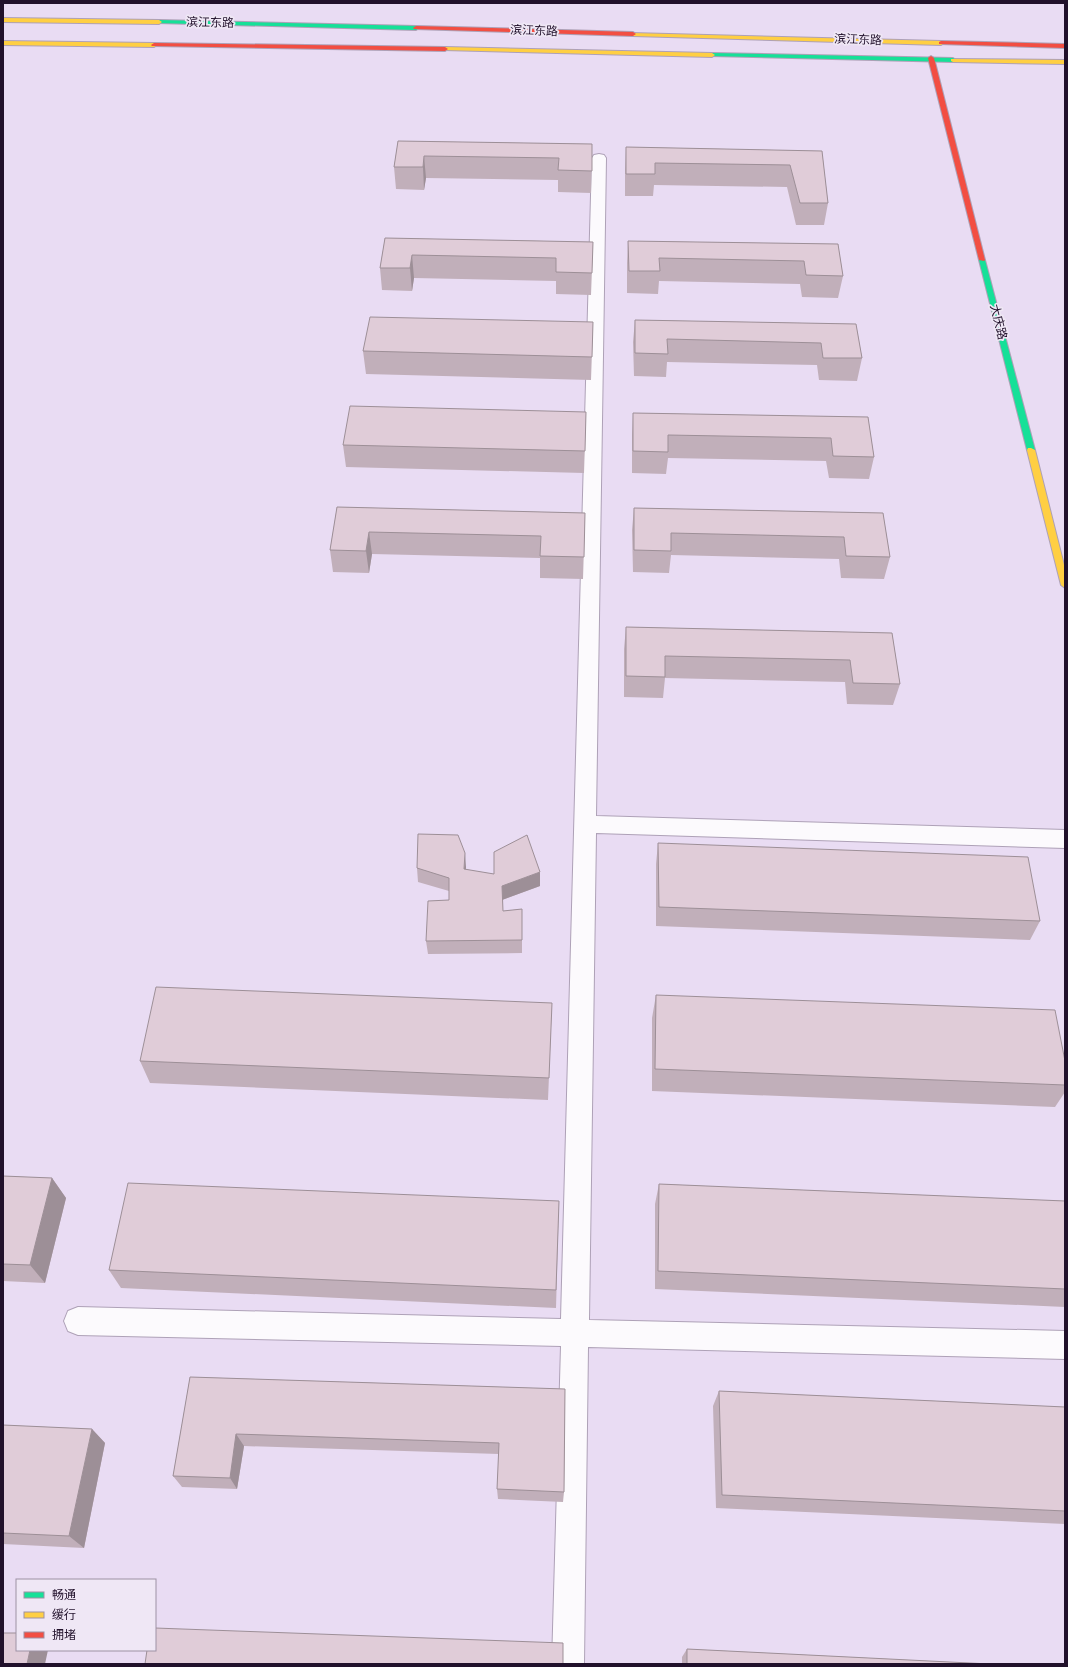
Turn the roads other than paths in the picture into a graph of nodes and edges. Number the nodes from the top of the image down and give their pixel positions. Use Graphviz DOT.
graph roads {
  1 [pos="3,20"];
  2 [pos="3,43"];
  3 [pos="1065,46"];
  4 [pos="931,58"];
  5 [pos="1065,62"];
  6 [pos="599,158"];
  7 [pos="1065,585"];
  8 [pos="585,824"];
  9 [pos="1065,839"];
  10 [pos="78,1321"];
  11 [pos="574,1333"];
  12 [pos="1065,1345"];
  13 [pos="568,1664"];
  1 -- 3 [label="main road, 滨江东路"];
  2 -- 4 [label="main road, 滨江东路"];
  4 -- 5 [label="main road, 滨江东路"];
  4 -- 7 [label="main road, 大庆路"];
  6 -- 8 [label="street"];
  8 -- 9 [label="street"];
  8 -- 11 [label="street"];
  10 -- 11 [label="street"];
  11 -- 12 [label="street"];
  11 -- 13 [label="street"];
}
